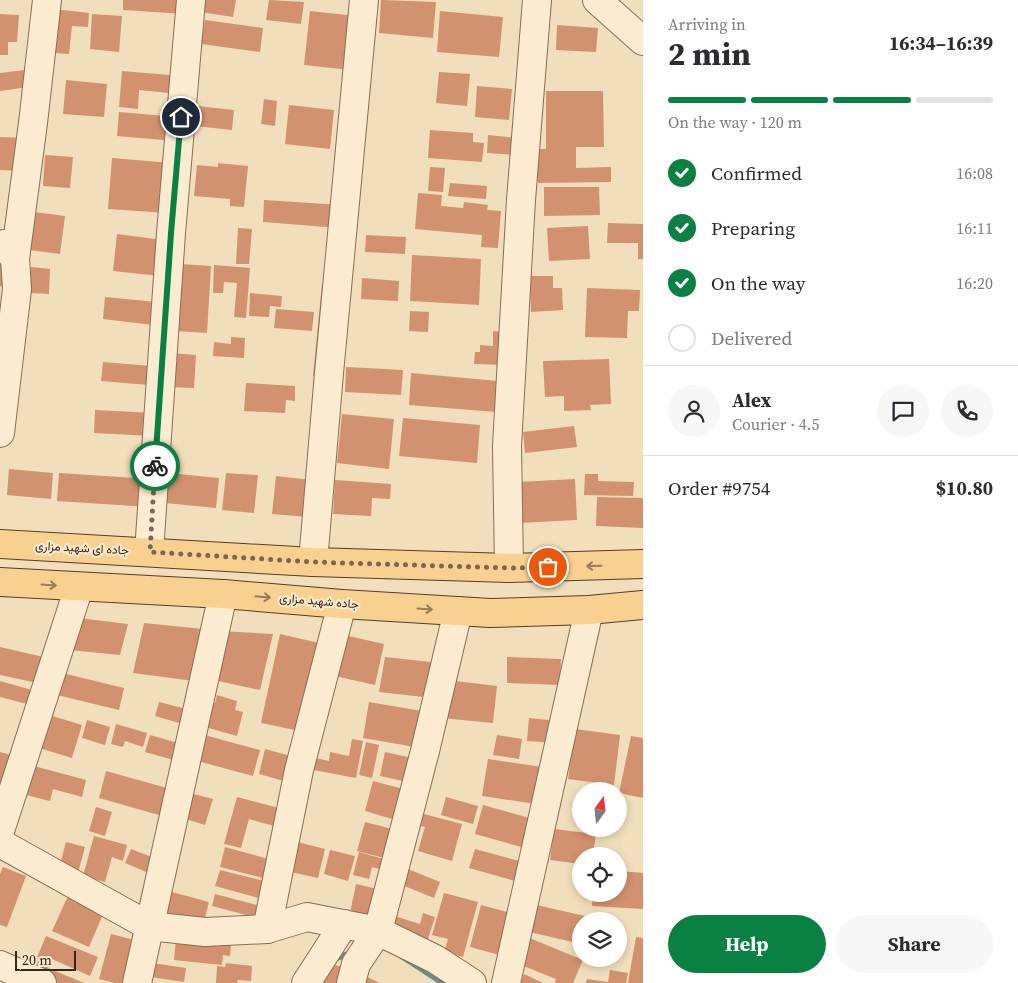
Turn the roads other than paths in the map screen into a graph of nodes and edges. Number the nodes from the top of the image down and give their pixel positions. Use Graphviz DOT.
graph roads {
  1 [pos="47,0"];
  2 [pos="191,0"];
  3 [pos="364,0"];
  4 [pos="537,0"];
  5 [pos="597,0"];
  6 [pos="643,41"];
  7 [pos="7,249"];
  8 [pos="0,433"];
  9 [pos="0,544"];
  10 [pos="150,552"];
  11 [pos="313,562"];
  12 [pos="643,564"];
  13 [pos="509,568"];
  14 [pos="0,582"];
  15 [pos="79,587"];
  16 [pos="223,594"];
  17 [pos="342,604"];
  18 [pos="640,605"];
  19 [pos="589,610"];
  20 [pos="458,611"];
  21 [pos="0,831"];
  22 [pos="0,843"];
  23 [pos="344,924"];
  24 [pos="149,926"];
  25 [pos="267,929"];
  26 [pos="378,931"];
  27 [pos="0,965"];
  28 [pos="434,971"];
  29 [pos="42,983"];
  30 [pos="137,983"];
  31 [pos="306,983"];
  32 [pos="351,983"];
  33 [pos="472,983"];
  34 [pos="506,983"];
  1 -- 7 [label="street"];
  2 -- 10 [label="street"];
  3 -- 11 [label="street"];
  4 -- 13 [label="street"];
  5 -- 6 [label="street"];
  7 -- 8 [label="street"];
  9 -- 10 [label="main road, جاده ای شهید مزاری"];
  10 -- 11 [label="main road, جاده ای شهید مزاری"];
  11 -- 13 [label="main road, جاده ای شهید مزاری"];
  12 -- 13 [label="main road, جاده ای شهید مزاری, one-way"];
  14 -- 15 [label="main road, جاده شهید مزاری, one-way"];
  15 -- 16 [label="main road, جاده شهید مزاری"];
  15 -- 21 [label="street"];
  16 -- 17 [label="main road, جاده شهید مزاری, one-way"];
  16 -- 24 [label="street"];
  17 -- 20 [label="main road, جاده شهید مزاری, one-way"];
  17 -- 25 [label="street"];
  18 -- 19 [label="main road, جاده شهید مزاری"];
  19 -- 20 [label="main road, جاده شهید مزاری"];
  19 -- 34 [label="street"];
  20 -- 26 [label="street"];
  22 -- 24 [label="street"];
  23 -- 25 [label="street"];
  23 -- 26 [label="street"];
  23 -- 31 [label="street"];
  24 -- 25 [label="street"];
  24 -- 30 [label="street"];
  26 -- 28 [label="street"];
  26 -- 32 [label="street"];
  27 -- 29 [label="street"];
  28 -- 33 [label="street"];
}
